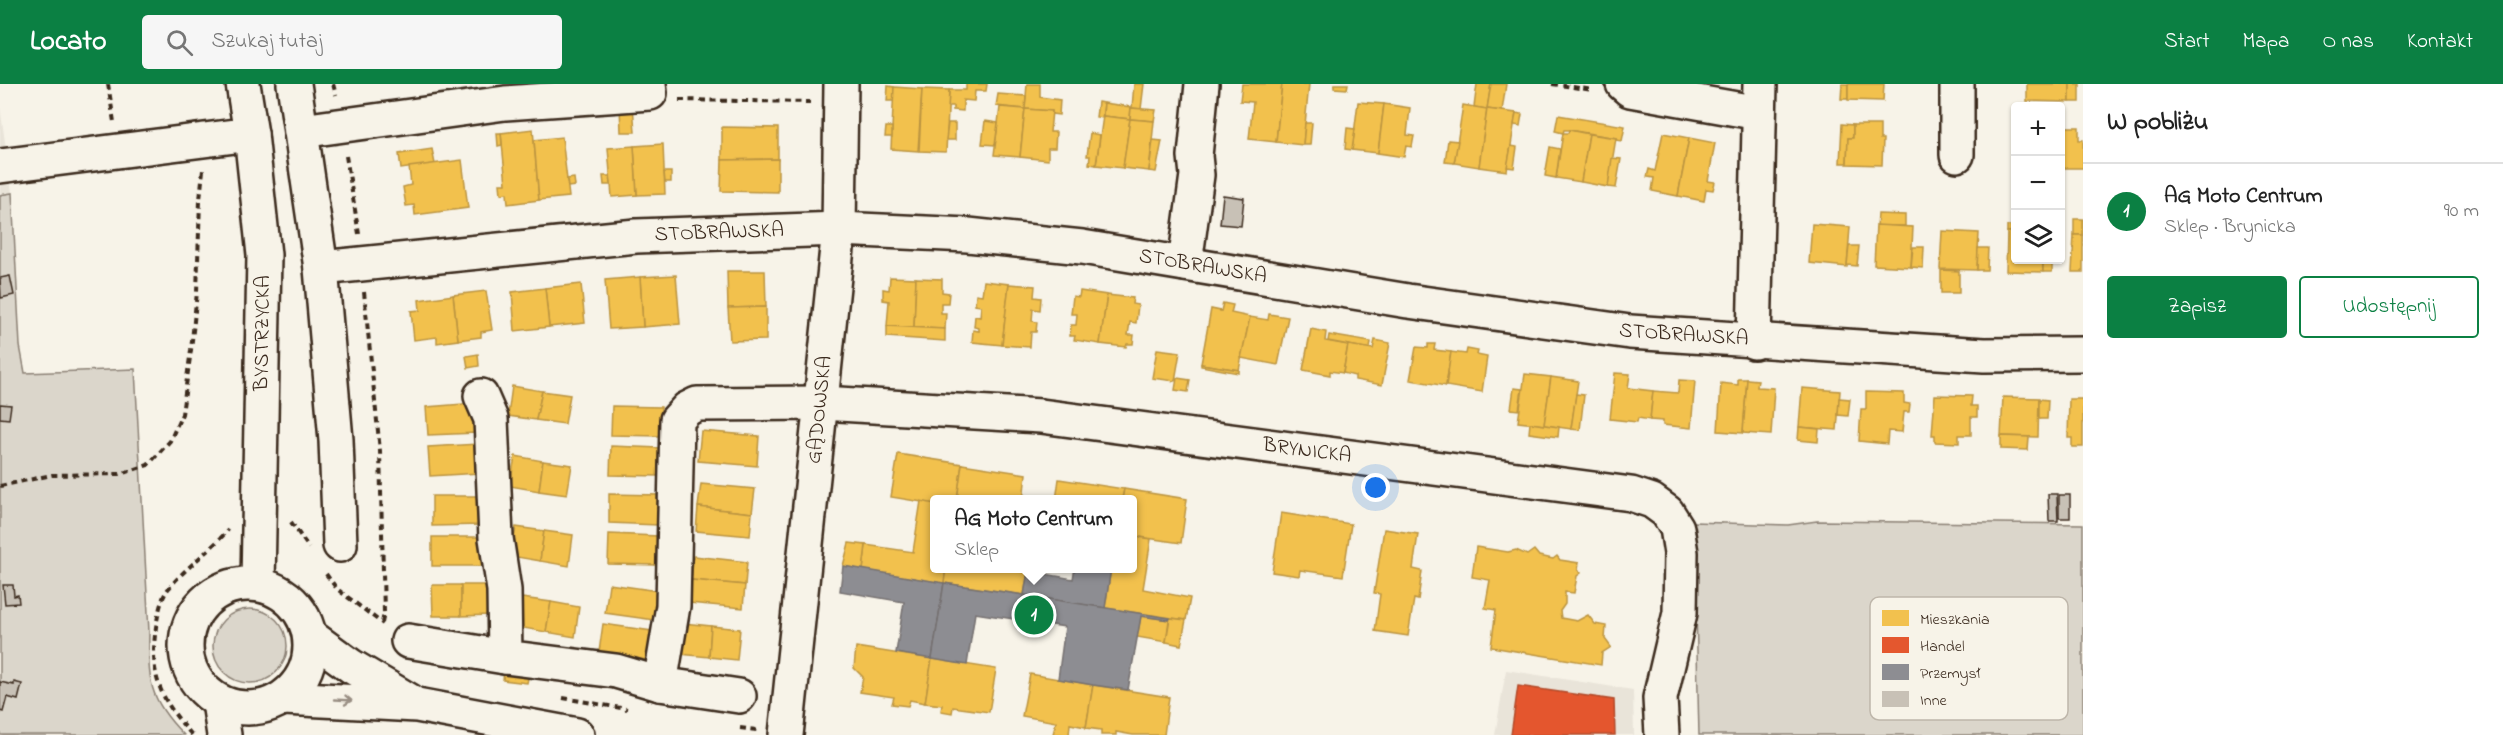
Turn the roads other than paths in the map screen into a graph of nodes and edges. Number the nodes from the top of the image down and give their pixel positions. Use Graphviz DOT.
graph roads {
  1 [pos="243,84"];
  2 [pos="294,84"];
  3 [pos="1202,84"];
  4 [pos="1958,84"];
  5 [pos="1614,88"];
  6 [pos="650,89"];
  7 [pos="841,93"];
  8 [pos="503,94"];
  9 [pos="1760,98"];
  10 [pos="301,131"];
  11 [pos="251,134"];
  12 [pos="1957,155"];
  13 [pos="0,166"];
  14 [pos="839,229"];
  15 [pos="1185,264"];
  16 [pos="321,268"];
  17 [pos="1754,342"];
  18 [pos="2083,354"];
  19 [pos="480,396"];
  20 [pos="822,402"];
  21 [pos="326,558"];
  22 [pos="258,584"];
  23 [pos="390,631"];
  24 [pos="310,636"];
  25 [pos="505,657"];
  26 [pos="660,684"];
  27 [pos="739,696"];
  28 [pos="219,702"];
  29 [pos="417,705"];
  30 [pos="274,713"];
  31 [pos="224,735"];
  32 [pos="577,735"];
  33 [pos="786,735"];
  34 [pos="1662,735"];
  1 -- 11 [label="street, BYSTRZYCKA"];
  2 -- 10 [label="street"];
  3 -- 15 [label="street"];
  4 -- 12 [label="street"];
  5 -- 9 [label="street"];
  6 -- 8 [label="street"];
  7 -- 14 [label="street, GĄDOWSKA"];
  8 -- 10 [label="street"];
  9 -- 17 [label="street"];
  10 -- 16 [label="street"];
  11 -- 13 [label="street"];
  11 -- 22 [label="street, BYSTRZYCKA"];
  14 -- 15 [label="street, STOBRAWSKA"];
  14 -- 16 [label="street, STOBRAWSKA"];
  14 -- 20 [label="street, GĄDOWSKA"];
  15 -- 17 [label="street, STOBRAWSKA"];
  16 -- 21 [label="street"];
  17 -- 18 [label="street, STOBRAWSKA"];
  19 -- 25 [label="street"];
  20 -- 26 [label="street, BRYNICKA"];
  20 -- 33 [label="street, GĄDOWSKA"];
  20 -- 34 [label="street, BRYNICKA"];
  22 -- 24 [label="street"];
  22 -- 28 [label="street"];
  23 -- 25 [label="street"];
  24 -- 29 [label="street"];
  24 -- 30 [label="street"];
  25 -- 26 [label="street"];
  26 -- 27 [label="street"];
  28 -- 30 [label="street"];
  28 -- 31 [label="street"];
  30 -- 29 [label="street, one-way"];
  29 -- 32 [label="street"];
}
